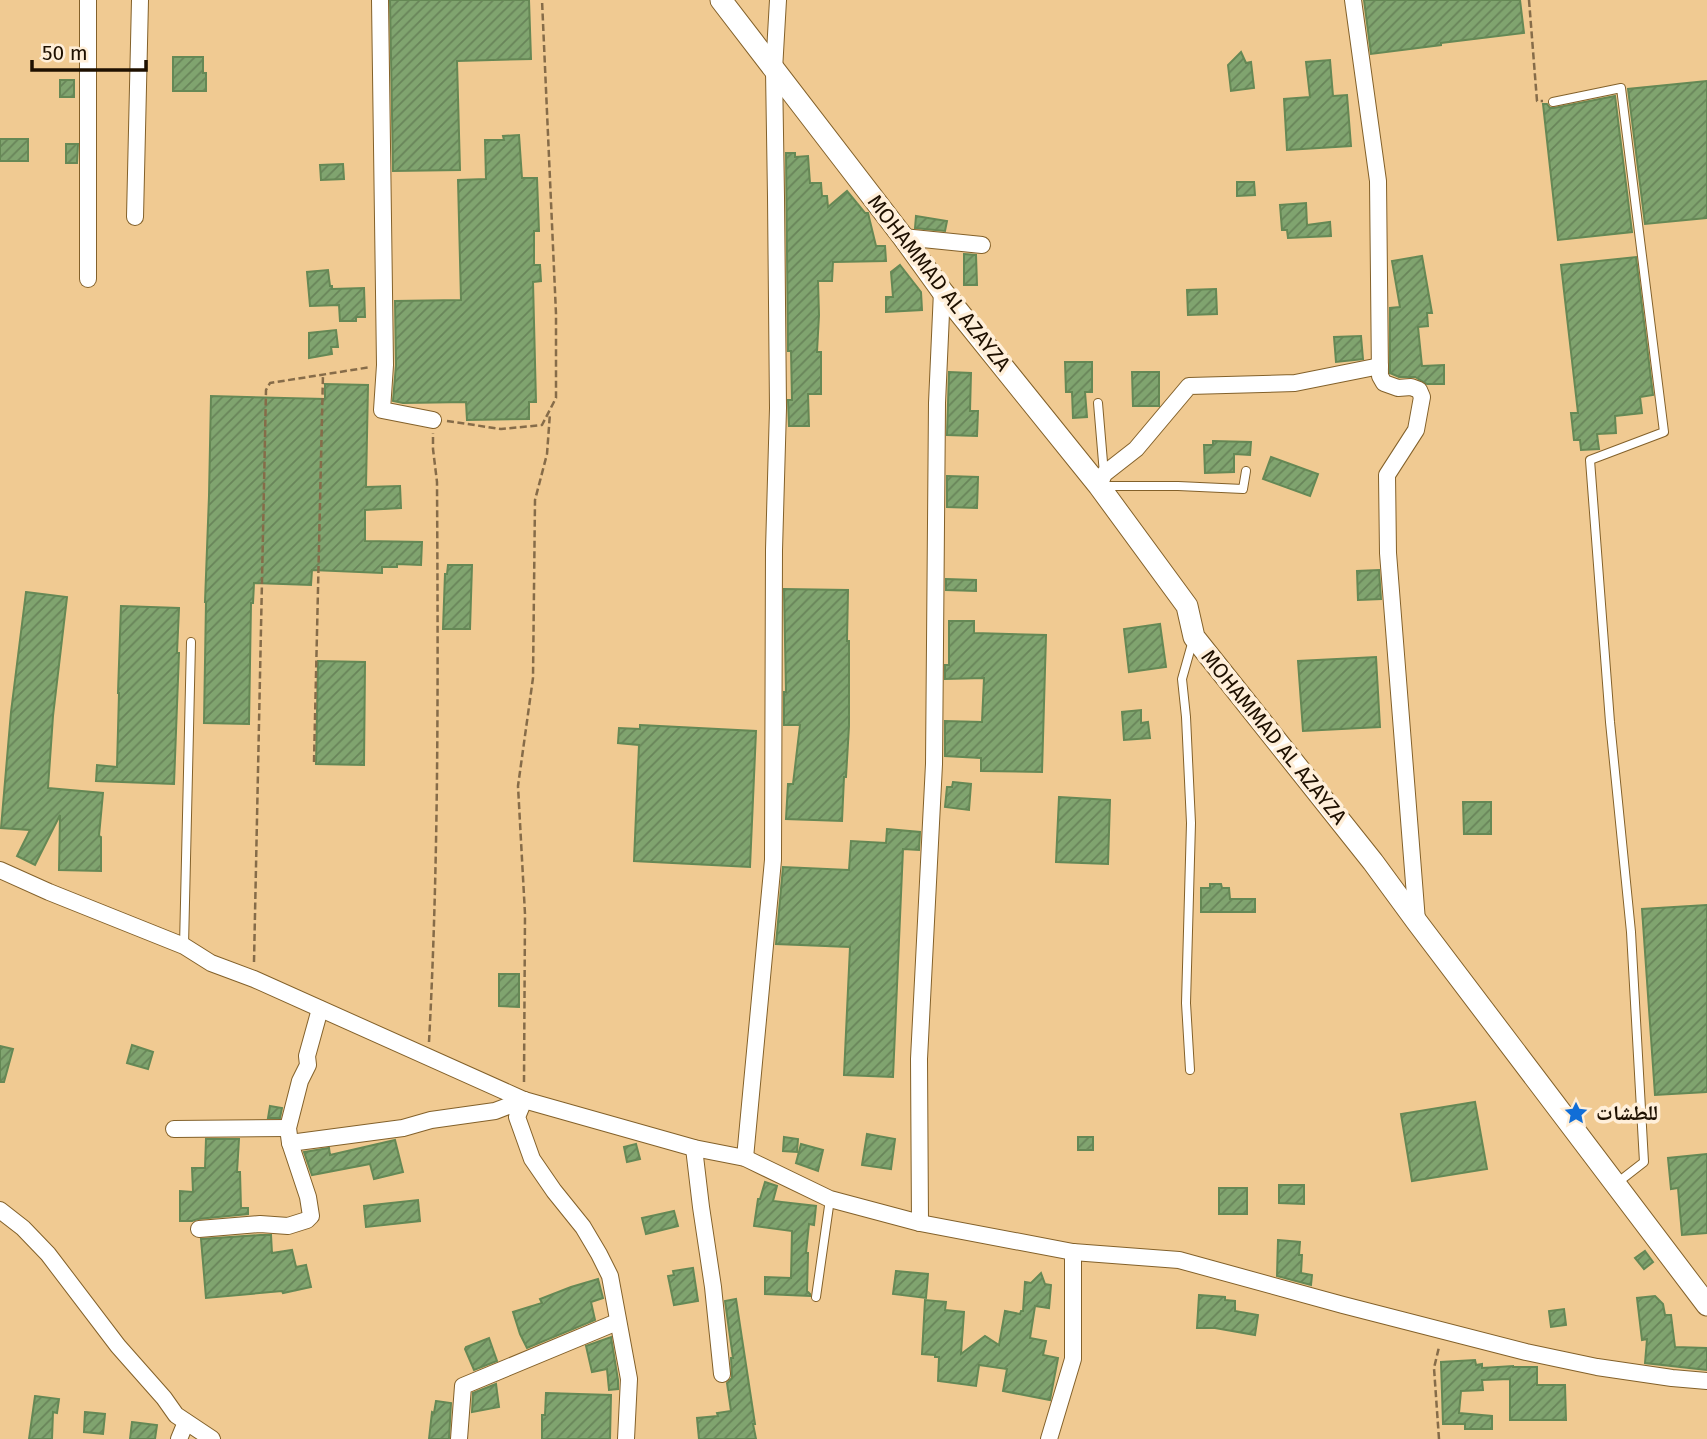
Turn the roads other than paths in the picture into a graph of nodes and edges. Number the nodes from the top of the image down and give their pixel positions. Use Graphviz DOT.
graph roads {
  1 [pos="88,0"];
  2 [pos="140,0"];
  3 [pos="380,0"];
  4 [pos="721,0"];
  5 [pos="778,0"];
  6 [pos="1353,0"];
  7 [pos="774,70"];
  8 [pos="1553,102"];
  9 [pos="135,217"];
  10 [pos="903,237"];
  11 [pos="982,245"];
  12 [pos="88,279"];
  13 [pos="942,291"];
  14 [pos="1380,366"];
  15 [pos="1098,403"];
  16 [pos="433,420"];
  17 [pos="1247,471"];
  18 [pos="1101,480"];
  19 [pos="1194,637"];
  20 [pos="191,642"];
  21 [pos="0,870"];
  22 [pos="1417,922"];
  23 [pos="184,946"];
  24 [pos="320,1009"];
  25 [pos="1190,1070"];
  26 [pos="523,1100"];
  27 [pos="174,1129"];
  28 [pos="289,1135"];
  29 [pos="694,1148"];
  30 [pos="745,1158"];
  31 [pos="1615,1184"];
  32 [pos="830,1199"];
  33 [pos="0,1210"];
  34 [pos="920,1223"];
  35 [pos="199,1229"];
  36 [pos="1073,1252"];
  37 [pos="816,1297"];
  38 [pos="1707,1306"];
  39 [pos="617,1322"];
  40 [pos="722,1374"];
  41 [pos="1707,1381"];
  42 [pos="186,1422"];
  43 [pos="179,1439"];
  44 [pos="212,1439"];
  45 [pos="459,1439"];
  46 [pos="626,1439"];
  47 [pos="1049,1439"];
  1 -- 12 [label="street"];
  2 -- 9 [label="street"];
  3 -- 16 [label="street"];
  4 -- 7 [label="main road, MOHAMMAD AL AZAYZA"];
  5 -- 7 [label="street"];
  6 -- 14 [label="street"];
  7 -- 10 [label="main road, MOHAMMAD AL AZAYZA"];
  7 -- 30 [label="street"];
  8 -- 31 [label="lane"];
  10 -- 11 [label="street"];
  10 -- 13 [label="main road, MOHAMMAD AL AZAYZA"];
  13 -- 18 [label="main road, MOHAMMAD AL AZAYZA"];
  13 -- 34 [label="street"];
  14 -- 18 [label="street"];
  14 -- 22 [label="street"];
  15 -- 18 [label="lane"];
  17 -- 18 [label="lane"];
  18 -- 19 [label="main road, MOHAMMAD AL AZAYZA"];
  19 -- 22 [label="main road, MOHAMMAD AL AZAYZA"];
  19 -- 25 [label="lane"];
  20 -- 23 [label="lane"];
  21 -- 23 [label="street"];
  22 -- 31 [label="main road, MOHAMMAD AL AZAYZA"];
  23 -- 24 [label="street"];
  24 -- 26 [label="street"];
  24 -- 28 [label="street"];
  26 -- 28 [label="street"];
  26 -- 29 [label="street"];
  26 -- 39 [label="street"];
  27 -- 28 [label="street"];
  28 -- 35 [label="street"];
  29 -- 30 [label="street"];
  29 -- 40 [label="street"];
  30 -- 32 [label="street"];
  31 -- 38 [label="main road, MOHAMMAD AL AZAYZA"];
  32 -- 34 [label="street"];
  32 -- 37 [label="lane"];
  33 -- 42 [label="street"];
  34 -- 36 [label="street"];
  36 -- 41 [label="street"];
  36 -- 47 [label="street"];
  39 -- 45 [label="street"];
  39 -- 46 [label="street"];
  42 -- 43 [label="street"];
  42 -- 44 [label="street"];
}
